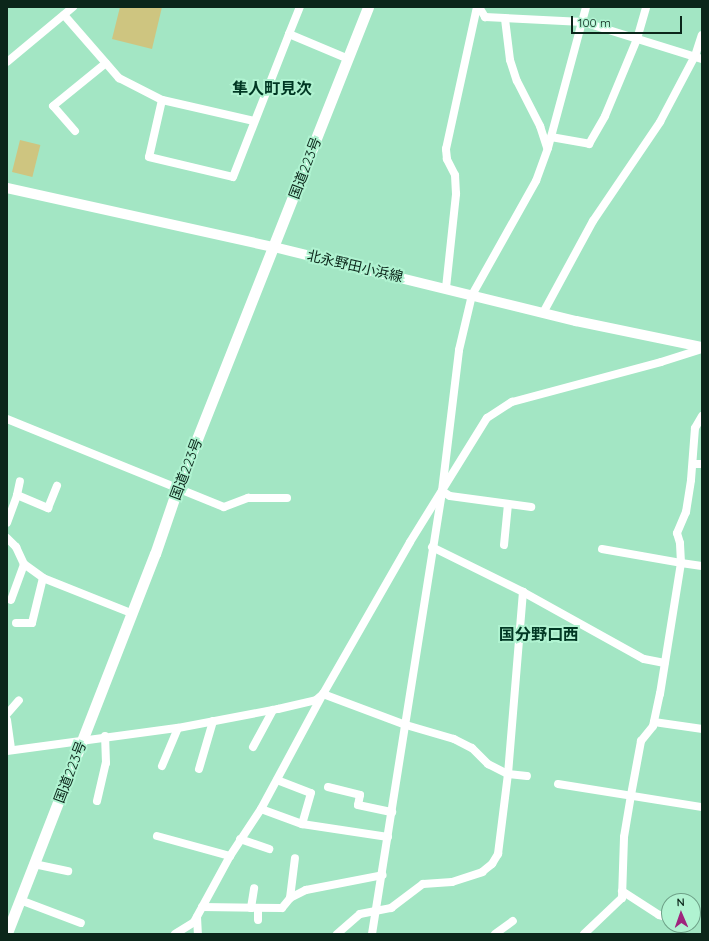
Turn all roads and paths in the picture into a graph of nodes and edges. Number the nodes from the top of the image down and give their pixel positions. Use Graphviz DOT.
graph roads {
  1 [pos="73,7"];
  2 [pos="300,7"];
  3 [pos="368,7"];
  4 [pos="478,7"];
  5 [pos="586,7"];
  6 [pos="646,7"];
  7 [pos="64,15"];
  8 [pos="505,19"];
  9 [pos="583,22"];
  10 [pos="289,34"];
  11 [pos="702,35"];
  12 [pos="637,39"];
  13 [pos="346,58"];
  14 [pos="698,58"];
  15 [pos="7,62"];
  16 [pos="106,63"];
  17 [pos="162,100"];
  18 [pos="254,122"];
  19 [pos="75,131"];
  20 [pos="550,137"];
  21 [pos="548,148"];
  22 [pos="7,188"];
  23 [pos="274,247"];
  24 [pos="446,288"];
  25 [pos="472,295"];
  26 [pos="543,312"];
  27 [pos="702,348"];
  28 [pos="702,416"];
  29 [pos="7,420"];
  30 [pos="698,464"];
  31 [pos="20,481"];
  32 [pos="57,486"];
  33 [pos="178,487"];
  34 [pos="442,491"];
  35 [pos="17,495"];
  36 [pos="287,498"];
  37 [pos="508,504"];
  38 [pos="531,507"];
  39 [pos="7,523"];
  40 [pos="7,538"];
  41 [pos="504,545"];
  42 [pos="432,546"];
  43 [pos="602,549"];
  44 [pos="681,563"];
  45 [pos="24,564"];
  46 [pos="702,566"];
  47 [pos="43,578"];
  48 [pos="523,592"];
  49 [pos="11,600"];
  50 [pos="131,613"];
  51 [pos="16,623"];
  52 [pos="665,663"];
  53 [pos="323,694"];
  54 [pos="19,700"];
  55 [pos="273,710"];
  56 [pos="7,714"];
  57 [pos="7,720"];
  58 [pos="213,721"];
  59 [pos="654,722"];
  60 [pos="406,725"];
  61 [pos="178,728"];
  62 [pos="702,729"];
  63 [pos="105,736"];
  64 [pos="82,740"];
  65 [pos="253,747"];
  66 [pos="9,750"];
  67 [pos="162,766"];
  68 [pos="199,769"];
  69 [pos="508,774"];
  70 [pos="527,776"];
  71 [pos="277,780"];
  72 [pos="558,784"];
  73 [pos="328,787"];
  74 [pos="631,795"];
  75 [pos="97,801"];
  76 [pos="702,807"];
  77 [pos="261,809"];
  78 [pos="392,812"];
  79 [pos="302,824"];
  80 [pos="157,836"];
  81 [pos="388,837"];
  82 [pos="240,839"];
  83 [pos="269,849"];
  84 [pos="230,856"];
  85 [pos="296,858"];
  86 [pos="34,864"];
  87 [pos="68,871"];
  88 [pos="383,876"];
  89 [pos="254,888"];
  90 [pos="622,891"];
  91 [pos="290,898"];
  92 [pos="20,900"];
  93 [pos="202,907"];
  94 [pos="255,908"];
  95 [pos="376,911"];
  96 [pos="197,916"];
  97 [pos="661,916"];
  98 [pos="258,920"];
  99 [pos="513,921"];
  100 [pos="81,923"];
  101 [pos="7,933"];
  102 [pos="175,934"];
  103 [pos="198,934"];
  104 [pos="337,934"];
  105 [pos="372,934"];
  106 [pos="495,934"];
  107 [pos="584,934"];
  1 -- 7 [label="street"];
  2 -- 10 [label="street"];
  3 -- 13 [label="highway, 国道223号"];
  4 -- 8 [label="street"];
  4 -- 24 [label="street"];
  5 -- 9 [label="street"];
  6 -- 12 [label="street"];
  7 -- 15 [label="street"];
  7 -- 16 [label="street"];
  8 -- 9 [label="street"];
  8 -- 21 [label="street"];
  9 -- 12 [label="street"];
  9 -- 20 [label="street"];
  10 -- 13 [label="street"];
  10 -- 18 [label="street"];
  11 -- 14 [label="street"];
  12 -- 14 [label="street"];
  12 -- 20 [label="street"];
  13 -- 23 [label="highway, 国道223号"];
  14 -- 26 [label="street"];
  16 -- 17 [label="street"];
  16 -- 19 [label="street"];
  17 -- 18 [label="street"];
  17 -- 18 [label="street"];
  20 -- 21 [label="street"];
  21 -- 25 [label="street"];
  22 -- 23 [label="main road, 北永野田小浜線"];
  23 -- 24 [label="main road, 北永野田小浜線"];
  23 -- 33 [label="highway, 国道223号"];
  24 -- 25 [label="main road, 北永野田小浜線"];
  25 -- 26 [label="main road, 北永野田小浜線"];
  25 -- 34 [label="street"];
  26 -- 27 [label="main road, 北永野田小浜線"];
  27 -- 34 [label="street"];
  28 -- 30 [label="street"];
  29 -- 33 [label="street"];
  30 -- 44 [label="street"];
  31 -- 35 [label="street"];
  32 -- 35 [label="street"];
  33 -- 36 [label="street"];
  33 -- 50 [label="highway, 国道223号"];
  34 -- 37 [label="street"];
  34 -- 42 [label="street"];
  34 -- 53 [label="street"];
  35 -- 39 [label="street"];
  37 -- 38 [label="street"];
  37 -- 41 [label="street"];
  40 -- 45 [label="street"];
  42 -- 48 [label="street"];
  42 -- 60 [label="street"];
  43 -- 44 [label="street"];
  44 -- 46 [label="street"];
  44 -- 52 [label="street"];
  45 -- 47 [label="street"];
  45 -- 49 [label="street"];
  47 -- 50 [label="street"];
  47 -- 51 [label="street"];
  48 -- 52 [label="street"];
  48 -- 69 [label="street"];
  50 -- 64 [label="highway, 国道223号"];
  52 -- 59 [label="street"];
  53 -- 55 [label="street"];
  53 -- 60 [label="street"];
  53 -- 71 [label="street"];
  54 -- 56 [label="street"];
  55 -- 58 [label="street"];
  55 -- 65 [label="street"];
  57 -- 66 [label="street"];
  58 -- 61 [label="street"];
  58 -- 68 [label="street"];
  59 -- 62 [label="street"];
  59 -- 74 [label="street"];
  60 -- 69 [label="street"];
  60 -- 78 [label="street"];
  61 -- 63 [label="street"];
  61 -- 67 [label="street"];
  63 -- 64 [label="street"];
  63 -- 75 [label="street"];
  64 -- 66 [label="street"];
  64 -- 86 [label="highway, 国道223号"];
  69 -- 70 [label="street"];
  69 -- 95 [label="street"];
  71 -- 77 [label="street"];
  71 -- 79 [label="street"];
  72 -- 74 [label="street"];
  73 -- 78 [label="street"];
  74 -- 76 [label="street"];
  74 -- 90 [label="street"];
  77 -- 79 [label="street"];
  77 -- 82 [label="street"];
  78 -- 81 [label="street"];
  79 -- 81 [label="street"];
  80 -- 84 [label="street"];
  81 -- 88 [label="street"];
  82 -- 83 [label="street"];
  82 -- 84 [label="street"];
  84 -- 93 [label="street"];
  85 -- 91 [label="street"];
  86 -- 87 [label="street"];
  86 -- 92 [label="highway, 国道223号"];
  88 -- 91 [label="street"];
  88 -- 95 [label="street"];
  89 -- 94 [label="street"];
  90 -- 97 [label="street"];
  90 -- 107 [label="street"];
  91 -- 94 [label="street"];
  92 -- 100 [label="street"];
  92 -- 101 [label="highway, 国道223号"];
  93 -- 94 [label="street"];
  93 -- 96 [label="street"];
  94 -- 98 [label="street"];
  95 -- 104 [label="street"];
  95 -- 105 [label="street"];
  96 -- 102 [label="street"];
  96 -- 103 [label="street"];
  99 -- 106 [label="street"];
}
